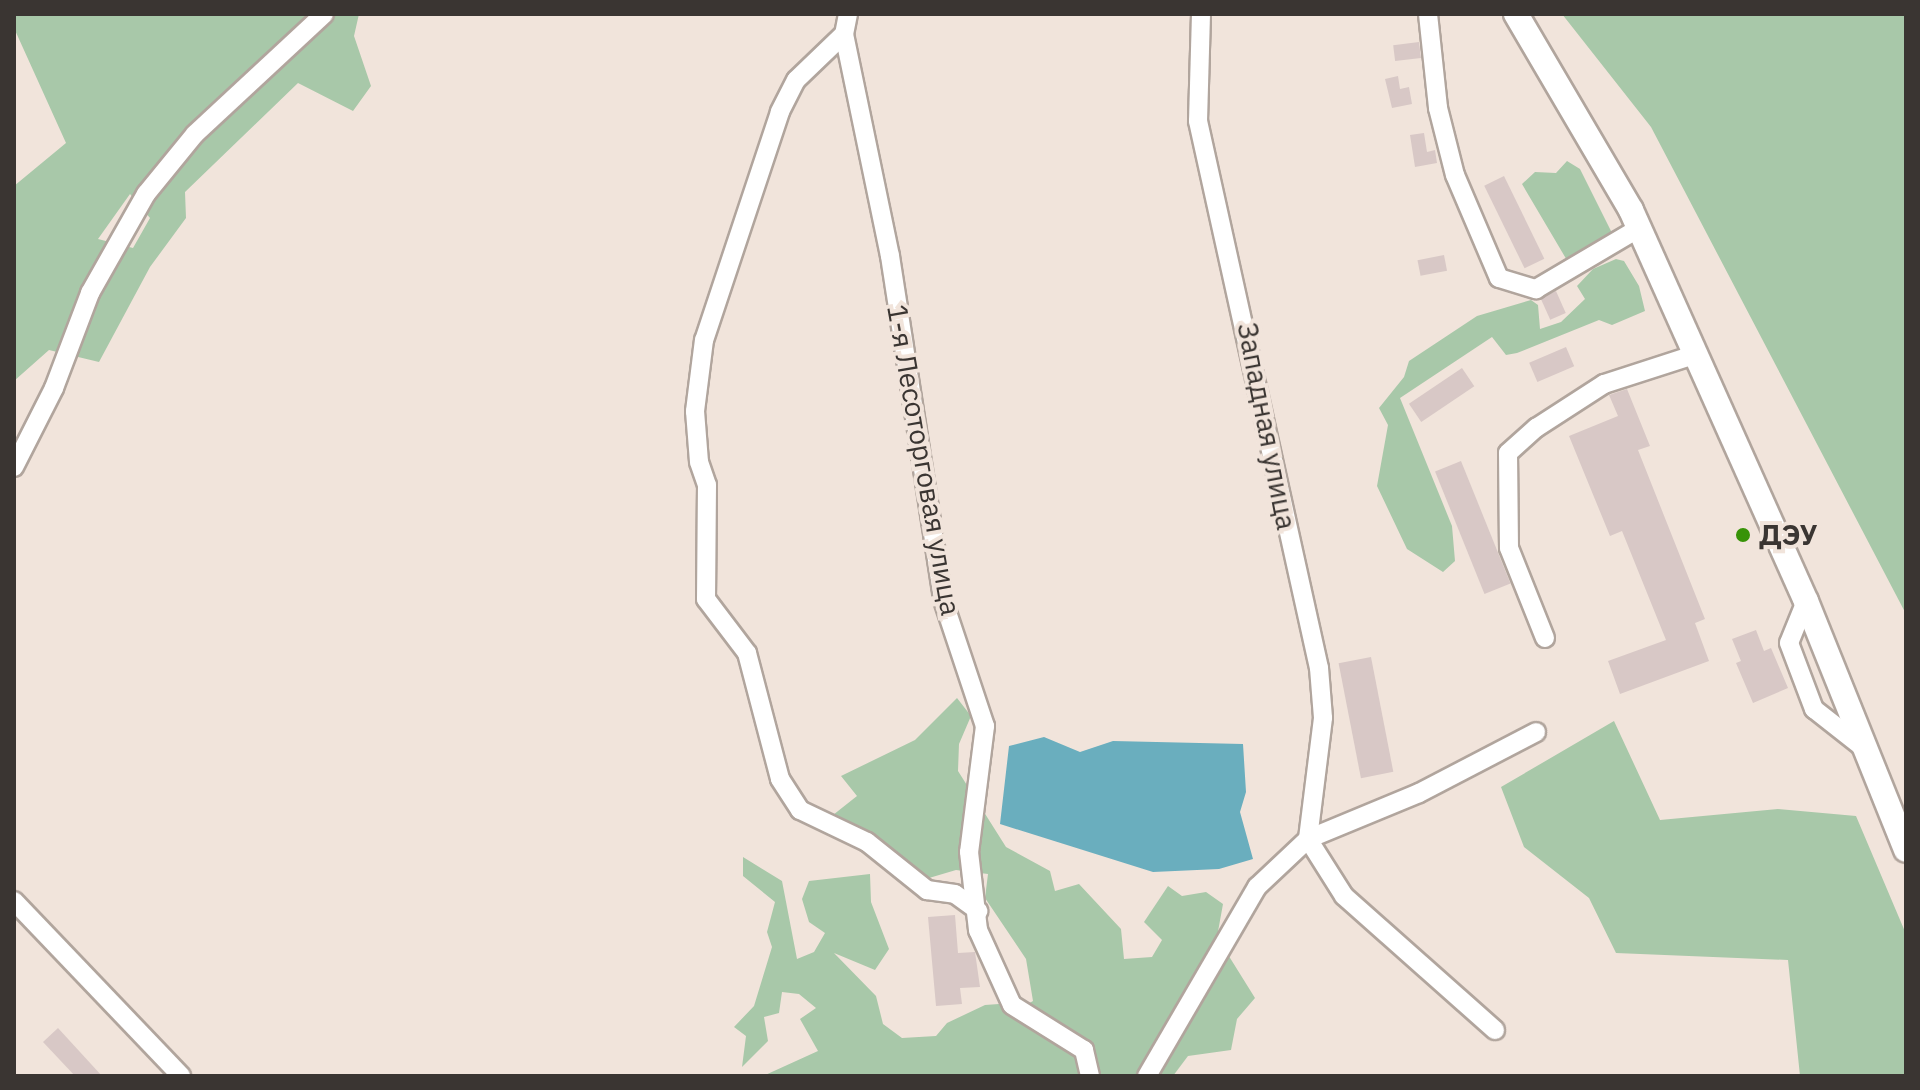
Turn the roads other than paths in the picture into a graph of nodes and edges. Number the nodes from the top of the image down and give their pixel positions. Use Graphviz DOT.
graph roads {
  1 [pos="324,14"];
  2 [pos="848,14"];
  3 [pos="1201,14"];
  4 [pos="1428,14"];
  5 [pos="1516,14"];
  6 [pos="844,34"];
  7 [pos="1639,228"];
  8 [pos="1697,354"];
  9 [pos="14,467"];
  10 [pos="1806,601"];
  11 [pos="1545,638"];
  12 [pos="1536,732"];
  13 [pos="1865,749"];
  14 [pos="1308,839"];
  15 [pos="1906,850"];
  16 [pos="14,901"];
  17 [pos="978,911"];
  18 [pos="1495,1030"];
  19 [pos="181,1076"];
  20 [pos="1090,1076"];
  21 [pos="1147,1076"];
  1 -- 9 [label="street"];
  2 -- 6 [label="street"];
  3 -- 14 [label="street, Западная улица"];
  4 -- 7 [label="street"];
  5 -- 7 [label="main road"];
  6 -- 17 [label="street, 1-я Лесоторговая улица"];
  6 -- 17 [label="street"];
  7 -- 8 [label="main road"];
  8 -- 10 [label="main road"];
  8 -- 11 [label="street"];
  10 -- 13 [label="main road"];
  10 -- 13 [label="street"];
  12 -- 14 [label="street"];
  13 -- 15 [label="main road"];
  14 -- 18 [label="street"];
  14 -- 21 [label="street"];
  16 -- 19 [label="street"];
  17 -- 20 [label="street, 1-я Лесоторговая улица"];
}
